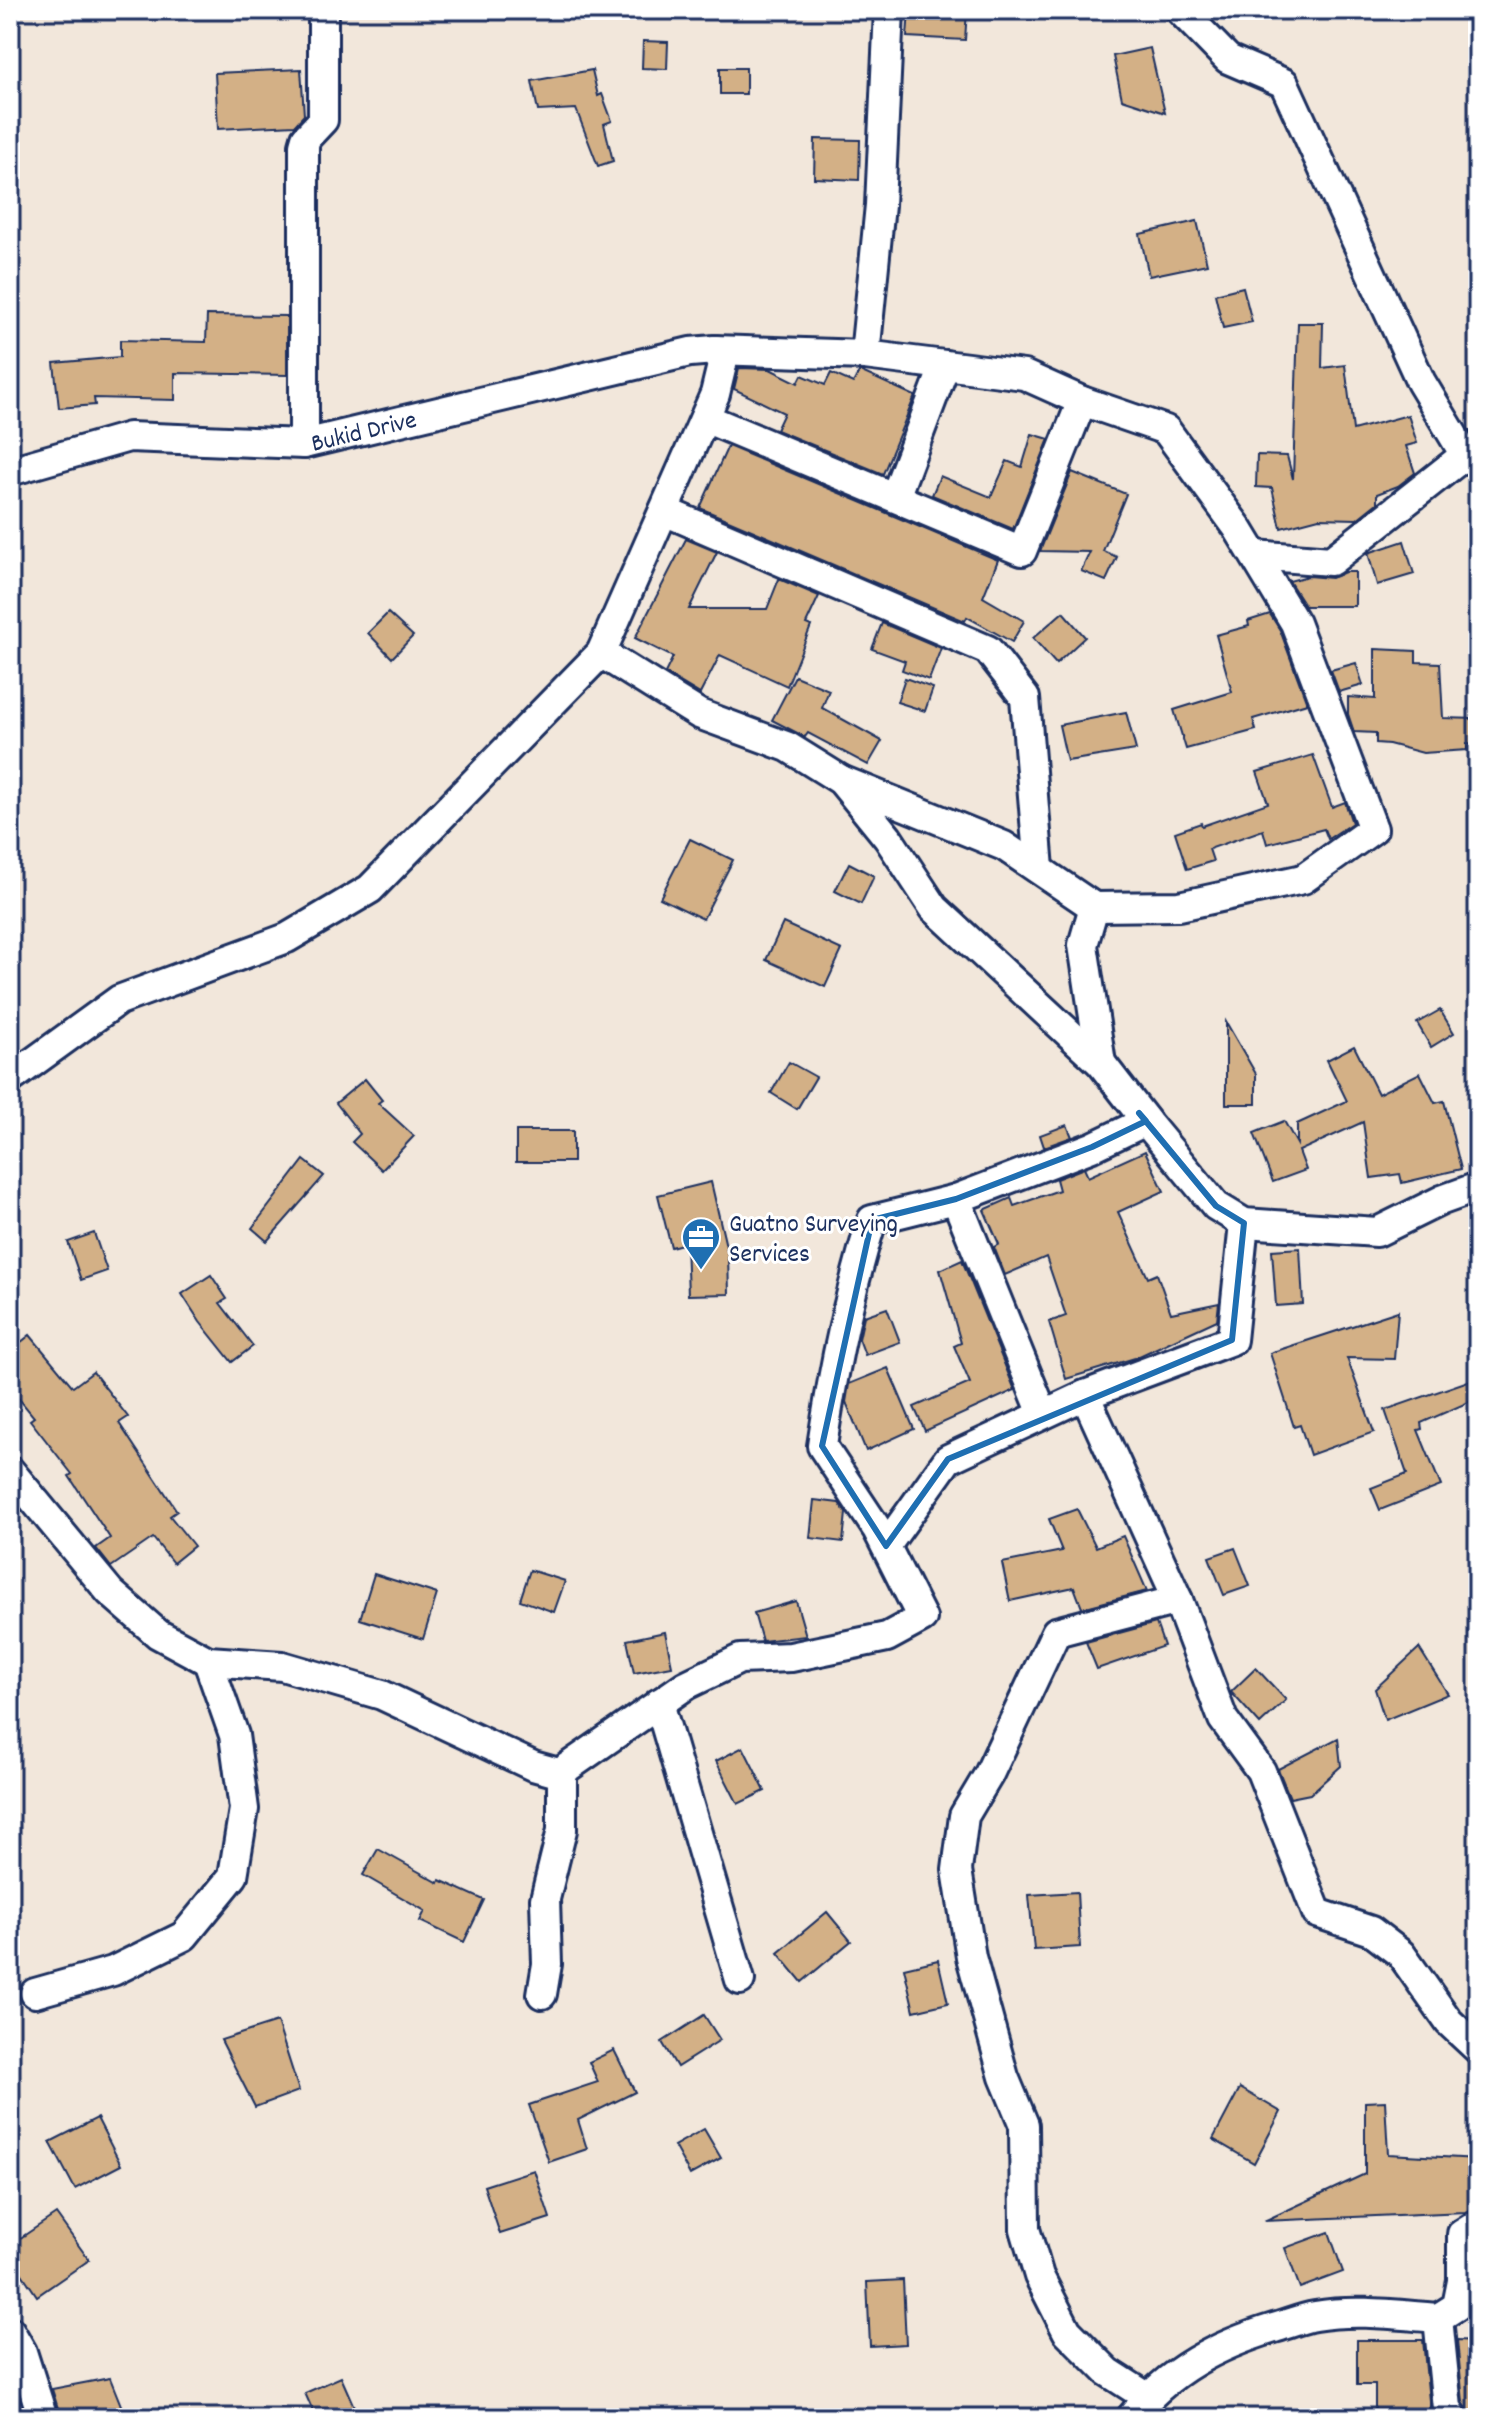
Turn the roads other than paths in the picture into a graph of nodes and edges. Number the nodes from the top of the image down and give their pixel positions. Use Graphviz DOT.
graph roads {
  1 [pos="323,10"];
  2 [pos="889,10"];
  3 [pos="1180,10"];
  4 [pos="715,350"];
  5 [pos="865,355"];
  6 [pos="945,365"];
  7 [pos="1082,401"];
  8 [pos="705,418"];
  9 [pos="304,444"];
  10 [pos="1472,456"];
  11 [pos="10,471"];
  12 [pos="895,497"];
  13 [pos="664,511"];
  14 [pos="1255,555"];
  15 [pos="601,653"];
  16 [pos="841,780"];
  17 [pos="1039,869"];
  18 [pos="1094,907"];
  19 [pos="1101,1063"];
  20 [pos="10,1079"];
  21 [pos="1139,1113"];
  22 [pos="1478,1187"];
  23 [pos="956,1199"];
  24 [pos="1244,1223"];
  25 [pos="1085,1395"];
  26 [pos="1043,1414"];
  27 [pos="10,1471"];
  28 [pos="886,1546"];
  29 [pos="1178,1600"];
  30 [pos="208,1661"];
  31 [pos="659,1703"];
  32 [pos="562,1774"];
  33 [pos="740,1980"];
  34 [pos="35,1993"];
  35 [pos="542,1994"];
  36 [pos="1478,2049"];
  37 [pos="1478,2224"];
  38 [pos="1438,2318"];
  39 [pos="10,2331"];
  40 [pos="1139,2408"];
  41 [pos="43,2418"];
  42 [pos="1454,2418"];
  1 -- 9 [label="street"];
  2 -- 5 [label="street"];
  3 -- 10 [label="street"];
  4 -- 5 [label="street, Bukid Drive"];
  4 -- 8 [label="street"];
  4 -- 9 [label="street, Bukid Drive"];
  5 -- 6 [label="street, Bukid Drive"];
  6 -- 7 [label="street, Bukid Drive"];
  6 -- 12 [label="street"];
  7 -- 12 [label="street"];
  7 -- 14 [label="street, Bukid Drive"];
  8 -- 12 [label="street"];
  8 -- 13 [label="street"];
  9 -- 11 [label="street, Bukid Drive"];
  10 -- 14 [label="street"];
  13 -- 15 [label="street"];
  13 -- 17 [label="street"];
  14 -- 18 [label="street, Bukid Drive"];
  15 -- 16 [label="street"];
  15 -- 20 [label="street"];
  16 -- 17 [label="street"];
  16 -- 19 [label="street"];
  17 -- 18 [label="street"];
  18 -- 19 [label="street"];
  19 -- 21 [label="street"];
  21 -- 23 [label="street"];
  21 -- 24 [label="street"];
  22 -- 24 [label="street"];
  23 -- 26 [label="street"];
  23 -- 28 [label="street"];
  24 -- 25 [label="street"];
  25 -- 26 [label="street"];
  25 -- 29 [label="street"];
  26 -- 28 [label="street"];
  27 -- 30 [label="street"];
  28 -- 31 [label="street"];
  29 -- 36 [label="street"];
  29 -- 40 [label="street"];
  30 -- 32 [label="street"];
  30 -- 34 [label="street"];
  31 -- 32 [label="street"];
  31 -- 33 [label="street"];
  32 -- 35 [label="street"];
  37 -- 38 [label="street"];
  38 -- 40 [label="street"];
  38 -- 42 [label="street"];
  39 -- 41 [label="street"];
}
